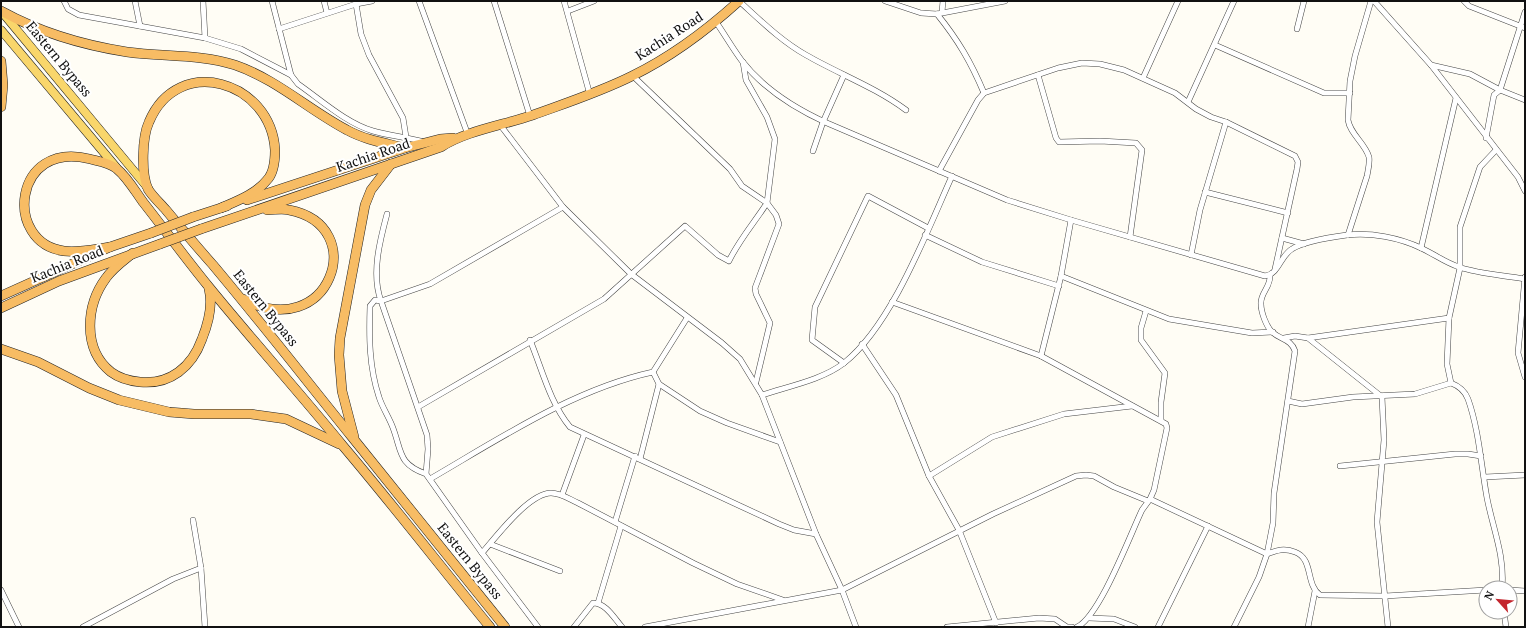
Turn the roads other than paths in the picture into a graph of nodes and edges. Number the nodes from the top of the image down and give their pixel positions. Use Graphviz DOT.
graph roads {
  1 [pos="64,1"];
  2 [pos="135,1"];
  3 [pos="203,1"];
  4 [pos="272,1"];
  5 [pos="324,1"];
  6 [pos="372,1"];
  7 [pos="419,1"];
  8 [pos="494,1"];
  9 [pos="564,1"];
  10 [pos="594,1"];
  11 [pos="885,1"];
  12 [pos="943,1"];
  13 [pos="1005,1"];
  14 [pos="1178,1"];
  15 [pos="1234,1"];
  16 [pos="1304,1"];
  17 [pos="1372,1"];
  18 [pos="1464,1"];
  19 [pos="735,2"];
  20 [pos="356,4"];
  21 [pos="1,11"];
  22 [pos="568,11"];
  23 [pos="1525,12"];
  24 [pos="327,13"];
  25 [pos="940,13"];
  26 [pos="716,22"];
  27 [pos="140,26"];
  28 [pos="1523,27"];
  29 [pos="1297,29"];
  30 [pos="1,30"];
  31 [pos="279,30"];
  32 [pos="205,38"];
  33 [pos="1215,45"];
  34 [pos="742,61"];
  35 [pos="1,62"];
  36 [pos="1431,65"];
  37 [pos="844,74"];
  38 [pos="291,75"];
  39 [pos="1038,75"];
  40 [pos="633,76"];
  41 [pos="1143,78"];
  42 [pos="1500,90"];
  43 [pos="984,93"];
  44 [pos="1350,93"];
  45 [pos="590,95"];
  46 [pos="1456,98"];
  47 [pos="1525,100"];
  48 [pos="1188,102"];
  49 [pos="1,107"];
  50 [pos="906,110"];
  51 [pos="530,116"];
  52 [pos="823,122"];
  53 [pos="1226,122"];
  54 [pos="501,126"];
  55 [pos="468,135"];
  56 [pos="406,136"];
  57 [pos="454,138"];
  58 [pos="1486,138"];
  59 [pos="426,142"];
  60 [pos="405,148"];
  61 [pos="1496,150"];
  62 [pos="813,151"];
  63 [pos="392,164"];
  64 [pos="116,168"];
  65 [pos="940,171"];
  66 [pos="952,176"];
  67 [pos="1518,177"];
  68 [pos="1525,178"];
  69 [pos="148,189"];
  70 [pos="1525,191"];
  71 [pos="1205,192"];
  72 [pos="767,203"];
  73 [pos="563,207"];
  74 [pos="221,208"];
  75 [pos="258,210"];
  76 [pos="1288,213"];
  77 [pos="387,214"];
  78 [pos="1071,220"];
  79 [pos="928,228"];
  80 [pos="925,235"];
  81 [pos="1348,235"];
  82 [pos="1130,237"];
  83 [pos="1282,238"];
  84 [pos="1304,244"];
  85 [pos="110,247"];
  86 [pos="1421,248"];
  87 [pos="133,253"];
  88 [pos="1191,255"];
  89 [pos="1460,268"];
  90 [pos="631,274"];
  91 [pos="1272,274"];
  92 [pos="1061,276"];
  93 [pos="1525,278"];
  94 [pos="208,286"];
  95 [pos="1059,286"];
  96 [pos="1,296"];
  97 [pos="239,296"];
  98 [pos="381,301"];
  99 [pos="892,302"];
  100 [pos="1,308"];
  101 [pos="1146,310"];
  102 [pos="687,318"];
  103 [pos="1449,318"];
  104 [pos="1273,332"];
  105 [pos="1284,338"];
  106 [pos="1308,338"];
  107 [pos="530,340"];
  108 [pos="862,344"];
  109 [pos="1,349"];
  110 [pos="1041,356"];
  111 [pos="844,363"];
  112 [pos="653,372"];
  113 [pos="1525,377"];
  114 [pos="756,382"];
  115 [pos="1451,383"];
  116 [pos="659,384"];
  117 [pos="762,395"];
  118 [pos="1382,397"];
  119 [pos="1288,401"];
  120 [pos="556,406"];
  121 [pos="1132,406"];
  122 [pos="418,408"];
  123 [pos="1161,420"];
  124 [pos="584,435"];
  125 [pos="354,441"];
  126 [pos="780,442"];
  127 [pos="344,446"];
  128 [pos="635,456"];
  129 [pos="1481,456"];
  130 [pos="640,459"];
  131 [pos="1382,462"];
  132 [pos="1340,466"];
  133 [pos="426,474"];
  134 [pos="1525,475"];
  135 [pos="929,476"];
  136 [pos="1485,477"];
  137 [pos="430,479"];
  138 [pos="562,495"];
  139 [pos="1149,500"];
  140 [pos="193,520"];
  141 [pos="615,522"];
  142 [pos="621,526"];
  143 [pos="1208,526"];
  144 [pos="959,530"];
  145 [pos="816,534"];
  146 [pos="490,544"];
  147 [pos="482,553"];
  148 [pos="1267,554"];
  149 [pos="201,568"];
  150 [pos="560,571"];
  151 [pos="1502,580"];
  152 [pos="1,590"];
  153 [pos="842,590"];
  154 [pos="1478,590"];
  155 [pos="1315,591"];
  156 [pos="1385,596"];
  157 [pos="784,600"];
  158 [pos="598,603"];
  159 [pos="1089,618"];
  160 [pos="996,623"];
  161 [pos="19,627"];
  162 [pos="82,627"];
  163 [pos="205,627"];
  164 [pos="490,627"];
  165 [pos="505,627"];
  166 [pos="538,627"];
  167 [pos="574,627"];
  168 [pos="622,627"];
  169 [pos="645,627"];
  170 [pos="856,627"];
  171 [pos="947,627"];
  172 [pos="1072,627"];
  173 [pos="1077,627"];
  174 [pos="1135,627"];
  175 [pos="1158,627"];
  176 [pos="1234,627"];
  177 [pos="1308,627"];
  178 [pos="1388,627"];
  1 -- 27 [label="street"];
  2 -- 27 [label="street"];
  3 -- 32 [label="street"];
  4 -- 31 [label="street"];
  5 -- 24 [label="street"];
  6 -- 20 [label="street"];
  7 -- 55 [label="street"];
  8 -- 51 [label="street"];
  9 -- 22 [label="street"];
  10 -- 22 [label="street"];
  11 -- 25 [label="street"];
  12 -- 25 [label="street"];
  13 -- 25 [label="street"];
  14 -- 41 [label="street"];
  15 -- 33 [label="street"];
  16 -- 29 [label="street"];
  17 -- 36 [label="street"];
  17 -- 44 [label="street"];
  18 -- 28 [label="street"];
  19 -- 26 [label="highway, Kachia Road"];
  19 -- 37 [label="street"];
  20 -- 24 [label="street"];
  20 -- 56 [label="street"];
  21 -- 60 [label="highway"];
  21 -- 69 [label="main road, Eastern Bypass"];
  22 -- 45 [label="street"];
  23 -- 28 [label="street"];
  24 -- 31 [label="street"];
  25 -- 43 [label="street"];
  26 -- 34 [label="street"];
  26 -- 40 [label="highway, Kachia Road"];
  27 -- 32 [label="street"];
  28 -- 42 [label="street"];
  30 -- 64 [label="main road, Eastern Bypass"];
  31 -- 38 [label="street"];
  32 -- 38 [label="street"];
  33 -- 44 [label="street"];
  33 -- 48 [label="street"];
  34 -- 52 [label="street"];
  34 -- 72 [label="street"];
  35 -- 49 [label="highway"];
  36 -- 42 [label="street"];
  36 -- 46 [label="street"];
  37 -- 50 [label="street"];
  37 -- 52 [label="street"];
  38 -- 56 [label="street"];
  39 -- 41 [label="street"];
  39 -- 43 [label="street"];
  39 -- 82 [label="street"];
  40 -- 45 [label="highway, Kachia Road"];
  40 -- 72 [label="street"];
  41 -- 48 [label="street"];
  42 -- 47 [label="street"];
  42 -- 58 [label="street"];
  43 -- 65 [label="street"];
  44 -- 81 [label="street"];
  45 -- 51 [label="highway, Kachia Road"];
  46 -- 58 [label="street"];
  46 -- 86 [label="street"];
  48 -- 53 [label="street"];
  51 -- 54 [label="highway, Kachia Road"];
  52 -- 62 [label="street"];
  52 -- 65 [label="street"];
  53 -- 71 [label="street"];
  53 -- 76 [label="street"];
  54 -- 55 [label="highway, Kachia Road"];
  54 -- 73 [label="street"];
  55 -- 57 [label="highway, Kachia Road"];
  56 -- 59 [label="street"];
  57 -- 59 [label="highway"];
  57 -- 63 [label="highway, Kachia Road"];
  58 -- 61 [label="street"];
  59 -- 60 [label="highway"];
  60 -- 74 [label="highway"];
  61 -- 67 [label="street"];
  61 -- 89 [label="street"];
  63 -- 75 [label="highway, Kachia Road"];
  63 -- 125 [label="highway"];
  64 -- 85 [label="highway"];
  64 -- 94 [label="highway, Eastern Bypass"];
  65 -- 66 [label="street"];
  66 -- 78 [label="street"];
  66 -- 79 [label="street"];
  67 -- 68 [label="street"];
  67 -- 70 [label="street"];
  69 -- 74 [label="highway"];
  69 -- 97 [label="highway, Eastern Bypass"];
  71 -- 76 [label="street"];
  71 -- 88 [label="street"];
  72 -- 90 [label="street"];
  72 -- 114 [label="street"];
  73 -- 90 [label="street"];
  73 -- 98 [label="street"];
  74 -- 85 [label="highway, bridge"];
  75 -- 87 [label="highway, Kachia Road, bridge"];
  75 -- 97 [label="highway"];
  76 -- 83 [label="street"];
  77 -- 98 [label="street"];
  78 -- 82 [label="street"];
  78 -- 92 [label="street"];
  79 -- 80 [label="street"];
  79 -- 111 [label="street"];
  80 -- 95 [label="street"];
  80 -- 99 [label="street"];
  81 -- 84 [label="street"];
  81 -- 86 [label="street"];
  82 -- 88 [label="street"];
  83 -- 84 [label="street"];
  83 -- 91 [label="street"];
  84 -- 91 [label="street"];
  85 -- 96 [label="highway"];
  86 -- 89 [label="street"];
  87 -- 94 [label="highway"];
  87 -- 100 [label="highway, Kachia Road"];
  88 -- 91 [label="street"];
  89 -- 93 [label="street"];
  89 -- 103 [label="street"];
  90 -- 102 [label="street"];
  90 -- 107 [label="street"];
  91 -- 104 [label="street"];
  92 -- 95 [label="street"];
  92 -- 101 [label="street"];
  93 -- 113 [label="street"];
  94 -- 127 [label="highway, Eastern Bypass"];
  95 -- 110 [label="street"];
  97 -- 125 [label="highway, Eastern Bypass"];
  98 -- 122 [label="street"];
  98 -- 133 [label="street"];
  99 -- 108 [label="street"];
  99 -- 110 [label="street"];
  101 -- 104 [label="street"];
  101 -- 123 [label="street"];
  102 -- 112 [label="street"];
  102 -- 114 [label="street"];
  103 -- 106 [label="street"];
  103 -- 115 [label="street"];
  104 -- 105 [label="street"];
  105 -- 106 [label="street"];
  105 -- 119 [label="street"];
  106 -- 118 [label="street"];
  107 -- 120 [label="street"];
  107 -- 122 [label="street"];
  108 -- 111 [label="street"];
  108 -- 135 [label="street"];
  109 -- 127 [label="highway"];
  110 -- 121 [label="street"];
  111 -- 117 [label="street"];
  112 -- 116 [label="street"];
  112 -- 120 [label="street"];
  114 -- 117 [label="street"];
  115 -- 118 [label="street"];
  115 -- 129 [label="street"];
  116 -- 126 [label="street"];
  116 -- 130 [label="street"];
  117 -- 126 [label="street"];
  118 -- 119 [label="street"];
  118 -- 131 [label="street"];
  119 -- 148 [label="street"];
  120 -- 124 [label="street"];
  120 -- 137 [label="street"];
  121 -- 123 [label="street"];
  121 -- 135 [label="street"];
  122 -- 133 [label="street"];
  123 -- 139 [label="street"];
  124 -- 128 [label="street"];
  124 -- 138 [label="street"];
  125 -- 165 [label="highway, Eastern Bypass"];
  126 -- 145 [label="street"];
  127 -- 164 [label="highway, Eastern Bypass"];
  128 -- 130 [label="street"];
  128 -- 141 [label="street"];
  129 -- 131 [label="street"];
  129 -- 136 [label="street"];
  130 -- 145 [label="street"];
  131 -- 132 [label="street"];
  131 -- 156 [label="street"];
  133 -- 137 [label="street"];
  134 -- 136 [label="street"];
  135 -- 144 [label="street"];
  136 -- 151 [label="street"];
  137 -- 147 [label="street"];
  138 -- 141 [label="street"];
  138 -- 146 [label="street"];
  139 -- 143 [label="street"];
  139 -- 144 [label="street"];
  139 -- 159 [label="street"];
  140 -- 149 [label="street"];
  141 -- 142 [label="street"];
  142 -- 157 [label="street"];
  142 -- 158 [label="street"];
  143 -- 148 [label="street"];
  143 -- 175 [label="street"];
  144 -- 153 [label="street"];
  144 -- 160 [label="street"];
  145 -- 153 [label="street"];
  146 -- 147 [label="street"];
  146 -- 150 [label="street"];
  147 -- 166 [label="street"];
  148 -- 155 [label="street"];
  148 -- 176 [label="street"];
  149 -- 162 [label="street"];
  149 -- 163 [label="street"];
  152 -- 161 [label="street"];
  153 -- 157 [label="street"];
  153 -- 170 [label="street"];
  154 -- 156 [label="street"];
  155 -- 156 [label="street"];
  155 -- 177 [label="street"];
  156 -- 178 [label="street"];
  157 -- 169 [label="street"];
  158 -- 167 [label="street"];
  158 -- 168 [label="street"];
  159 -- 173 [label="street"];
  159 -- 174 [label="street"];
  160 -- 171 [label="street"];
  160 -- 172 [label="street"];
}
